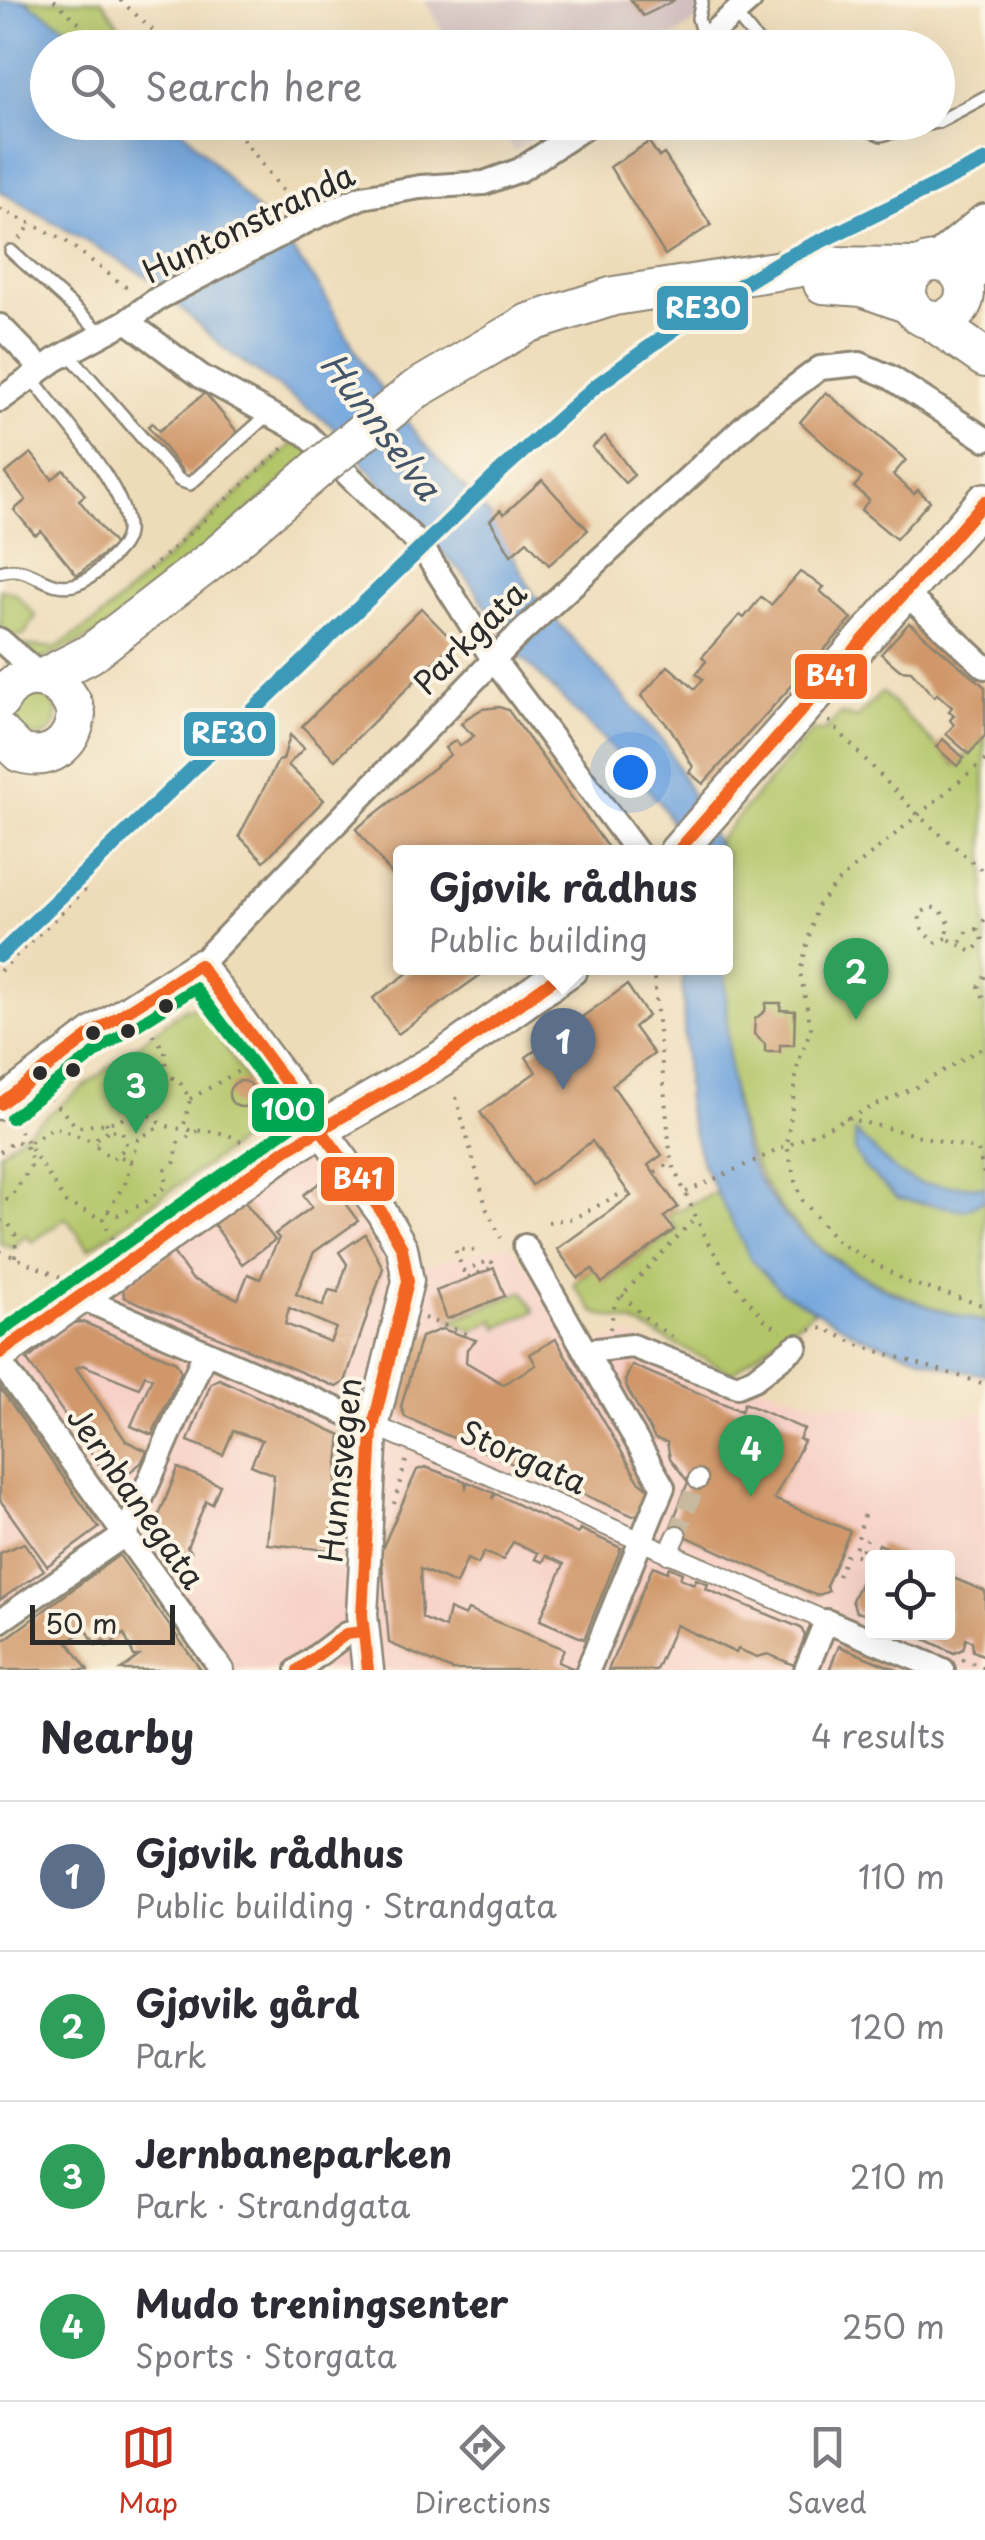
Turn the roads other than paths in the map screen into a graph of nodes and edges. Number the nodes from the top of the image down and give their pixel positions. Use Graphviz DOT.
graph roads {
  1 [pos="702,0"];
  2 [pos="743,8"];
  3 [pos="698,30"];
  4 [pos="716,30"];
  5 [pos="985,97"];
  6 [pos="955,113"];
  7 [pos="566,140"];
  8 [pos="985,222"];
  9 [pos="10,250"];
  10 [pos="726,278"];
  11 [pos="959,279"];
  12 [pos="921,312"];
  13 [pos="127,321"];
  14 [pos="0,326"];
  15 [pos="103,334"];
  16 [pos="68,353"];
  17 [pos="985,358"];
  18 [pos="36,373"];
  19 [pos="0,400"];
  20 [pos="271,412"];
  21 [pos="985,439"];
  22 [pos="313,451"];
  23 [pos="985,501"];
  24 [pos="985,534"];
  25 [pos="218,555"];
  26 [pos="0,572"];
  27 [pos="906,594"];
  28 [pos="0,640"];
  29 [pos="494,659"];
  30 [pos="985,667"];
  31 [pos="43,678"];
  32 [pos="0,700"];
  33 [pos="76,714"];
  34 [pos="10,752"];
  35 [pos="632,845"];
  36 [pos="684,845"];
  37 [pos="198,965"];
  38 [pos="560,975"];
  39 [pos="5,1111"];
  40 [pos="322,1126"];
  41 [pos="525,1246"];
  42 [pos="72,1285"];
  43 [pos="796,1346"];
  44 [pos="588,1351"];
  45 [pos="0,1353"];
  46 [pos="204,1356"];
  47 [pos="0,1362"];
  48 [pos="373,1425"];
  49 [pos="126,1534"];
  50 [pos="677,1535"];
  51 [pos="642,1543"];
  52 [pos="668,1554"];
  53 [pos="0,1621"];
  54 [pos="826,1621"];
  55 [pos="363,1632"];
  56 [pos="222,1670"];
  57 [pos="298,1670"];
  58 [pos="374,1670"];
  59 [pos="588,1670"];
  60 [pos="806,1670"];
  61 [pos="943,1670"];
  1 -- 3 [label="lane"];
  2 -- 4 [label="street"];
  5 -- 6 [label="lane"];
  7 -- 13 [label="street, Huntonstranda"];
  8 -- 11 [label="main road"];
  9 -- 15 [label="lane"];
  10 -- 11 [label="highway"];
  10 -- 12 [label="highway"];
  10 -- 22 [label="highway, bridge"];
  11 -- 12 [label="highway"];
  11 -- 12 [label="highway"];
  12 -- 17 [label="highway"];
  13 -- 15 [label="street, Huntonstranda"];
  13 -- 20 [label="street"];
  14 -- 18 [label="street"];
  15 -- 16 [label="street, Huntonstranda"];
  16 -- 18 [label="street, Huntonstranda"];
  16 -- 20 [label="lane"];
  18 -- 19 [label="street, Huntonstranda"];
  18 -- 26 [label="lane"];
  20 -- 22 [label="street"];
  21 -- 29 [label="street, Parkgata"];
  22 -- 25 [label="highway"];
  22 -- 29 [label="street"];
  23 -- 27 [label="main road"];
  24 -- 27 [label="main road"];
  25 -- 31 [label="highway"];
  25 -- 33 [label="highway"];
  27 -- 30 [label="street"];
  27 -- 36 [label="main road"];
  28 -- 31 [label="street"];
  29 -- 35 [label="street"];
  29 -- 37 [label="street, Parkgata"];
  31 -- 32 [label="highway"];
  31 -- 33 [label="highway"];
  33 -- 34 [label="highway"];
  37 -- 39 [label="main road"];
  37 -- 40 [label="main road"];
  38 -- 40 [label="main road"];
  40 -- 42 [label="main road"];
  40 -- 48 [label="main road, Hunnsvegen"];
  41 -- 44 [label="street"];
  42 -- 45 [label="main road"];
  42 -- 46 [label="street, Storgata"];
  43 -- 44 [label="street"];
  44 -- 51 [label="street"];
  46 -- 48 [label="street, Storgata"];
  46 -- 49 [label="street"];
  47 -- 49 [label="street, Jernbanegata"];
  48 -- 51 [label="street, Storgata"];
  48 -- 55 [label="main road, Hunnsvegen"];
  49 -- 53 [label="street"];
  49 -- 56 [label="street, Jernbanegata"];
  50 -- 52 [label="street"];
  51 -- 52 [label="street, Storgata"];
  51 -- 59 [label="street"];
  52 -- 54 [label="street, Storgata"];
  54 -- 60 [label="street"];
  54 -- 61 [label="street, Storgata"];
  55 -- 57 [label="street"];
  55 -- 58 [label="main road, Hunnsvegen"];
}
